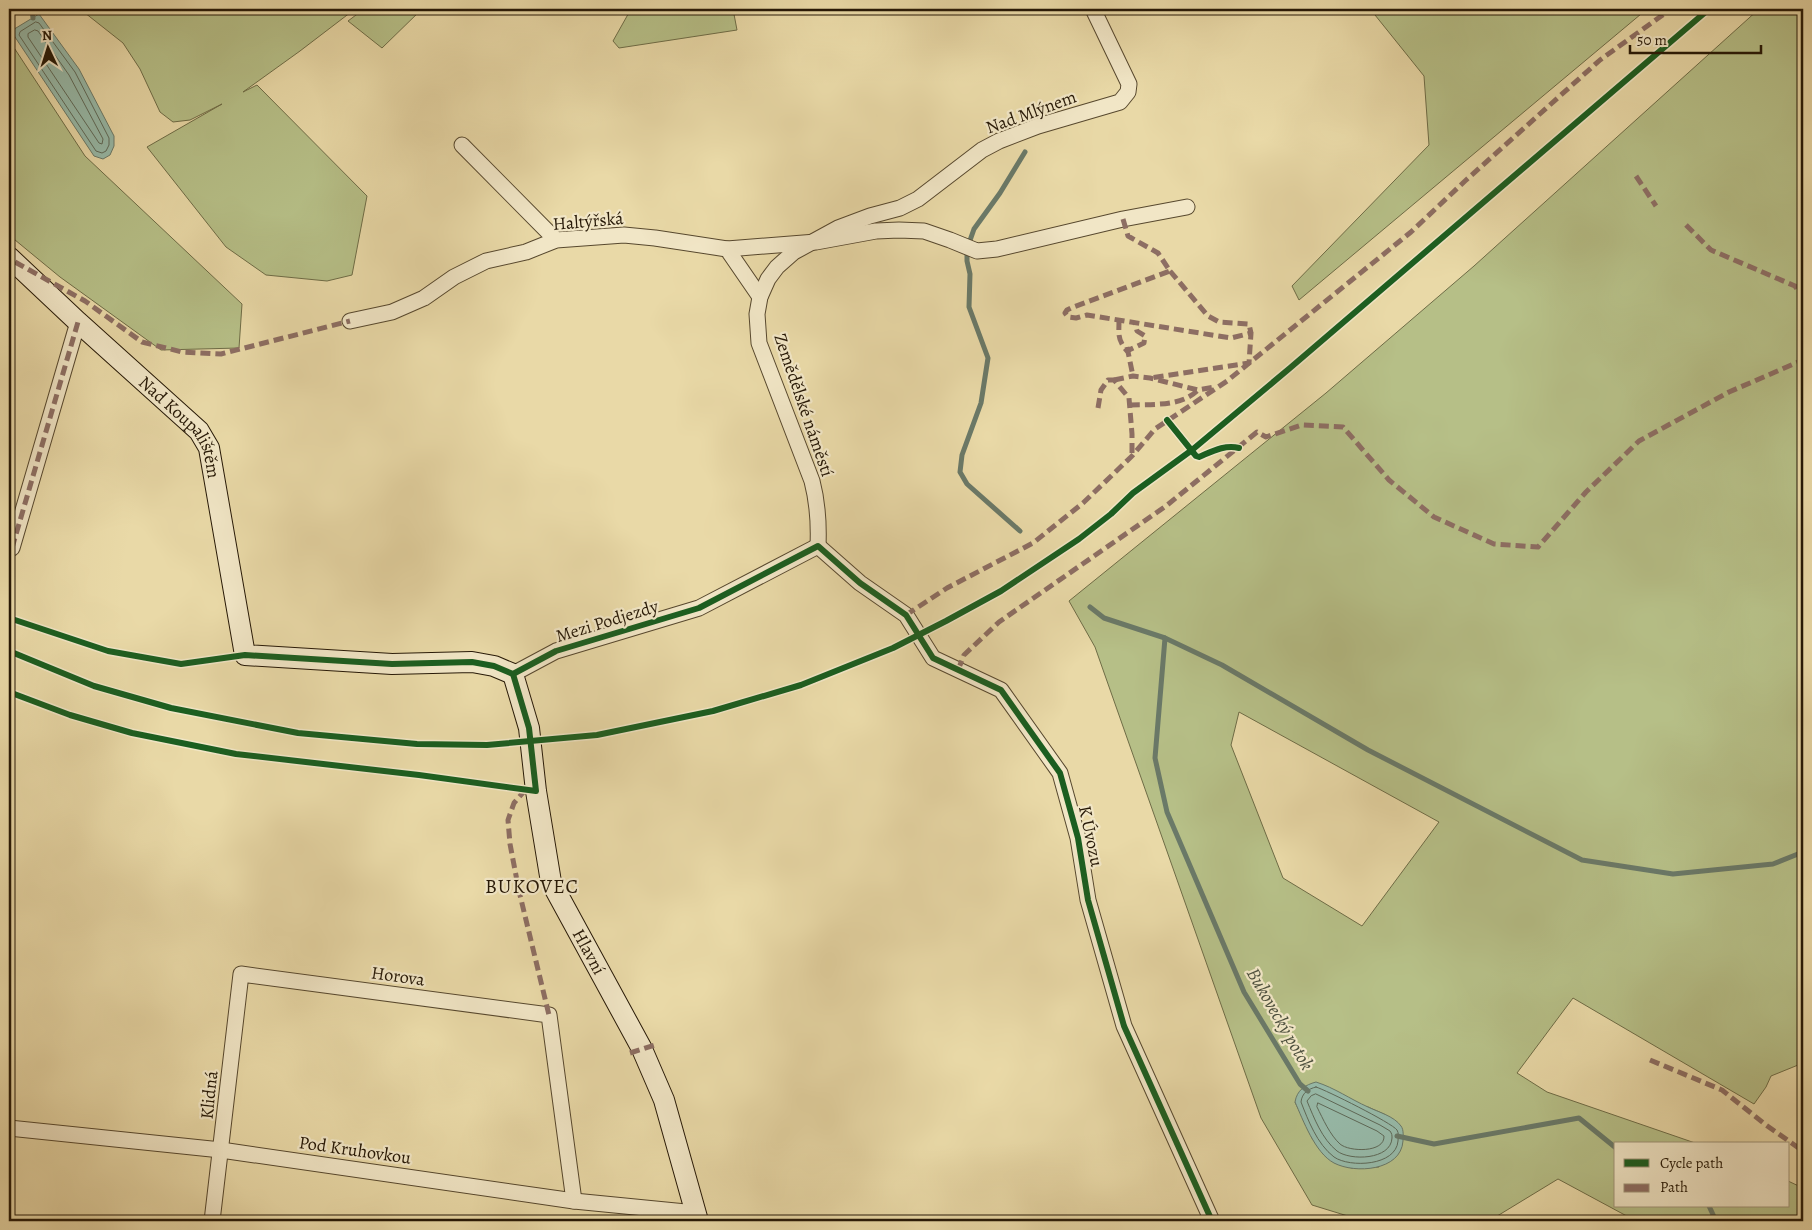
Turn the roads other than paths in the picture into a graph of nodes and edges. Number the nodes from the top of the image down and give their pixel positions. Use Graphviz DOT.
graph roads {
  1 [pos="1093,9"];
  2 [pos="462,144"];
  3 [pos="1187,207"];
  4 [pos="556,240"];
  5 [pos="816,242"];
  6 [pos="727,249"];
  7 [pos="9,257"];
  8 [pos="760,297"];
  9 [pos="350,321"];
  10 [pos="78,322"];
  11 [pos="818,546"];
  12 [pos="12,548"];
  13 [pos="513,674"];
  14 [pos="241,974"];
  15 [pos="9,1128"];
  16 [pos="221,1150"];
  17 [pos="574,1201"];
  18 [pos="697,1217"];
  19 [pos="212,1221"];
  20 [pos="1212,1221"];
  1 -- 5 [label="street, Nad Mlýnem"];
  2 -- 4 [label="street"];
  3 -- 5 [label="street"];
  4 -- 6 [label="street, Haltýřská"];
  4 -- 9 [label="street, Haltýřská"];
  5 -- 6 [label="street, Haltýřská"];
  5 -- 8 [label="street, Zemědělské náměstí"];
  6 -- 8 [label="street"];
  7 -- 10 [label="street, Nad Koupalištěm"];
  8 -- 11 [label="street, Zemědělské náměstí"];
  10 -- 12 [label="street"];
  10 -- 13 [label="street, Nad Koupalištěm"];
  11 -- 13 [label="street, Mezi Podjezdy"];
  11 -- 20 [label="street, K Úvozu"];
  13 -- 18 [label="street, Hlavní"];
  14 -- 16 [label="street, Klidná"];
  14 -- 17 [label="street, Horova"];
  15 -- 16 [label="street, Pod Kruhovkou"];
  16 -- 17 [label="street, Pod Kruhovkou"];
  16 -- 19 [label="street, Klidná"];
  17 -- 18 [label="street, Pod Kruhovkou"];
}
